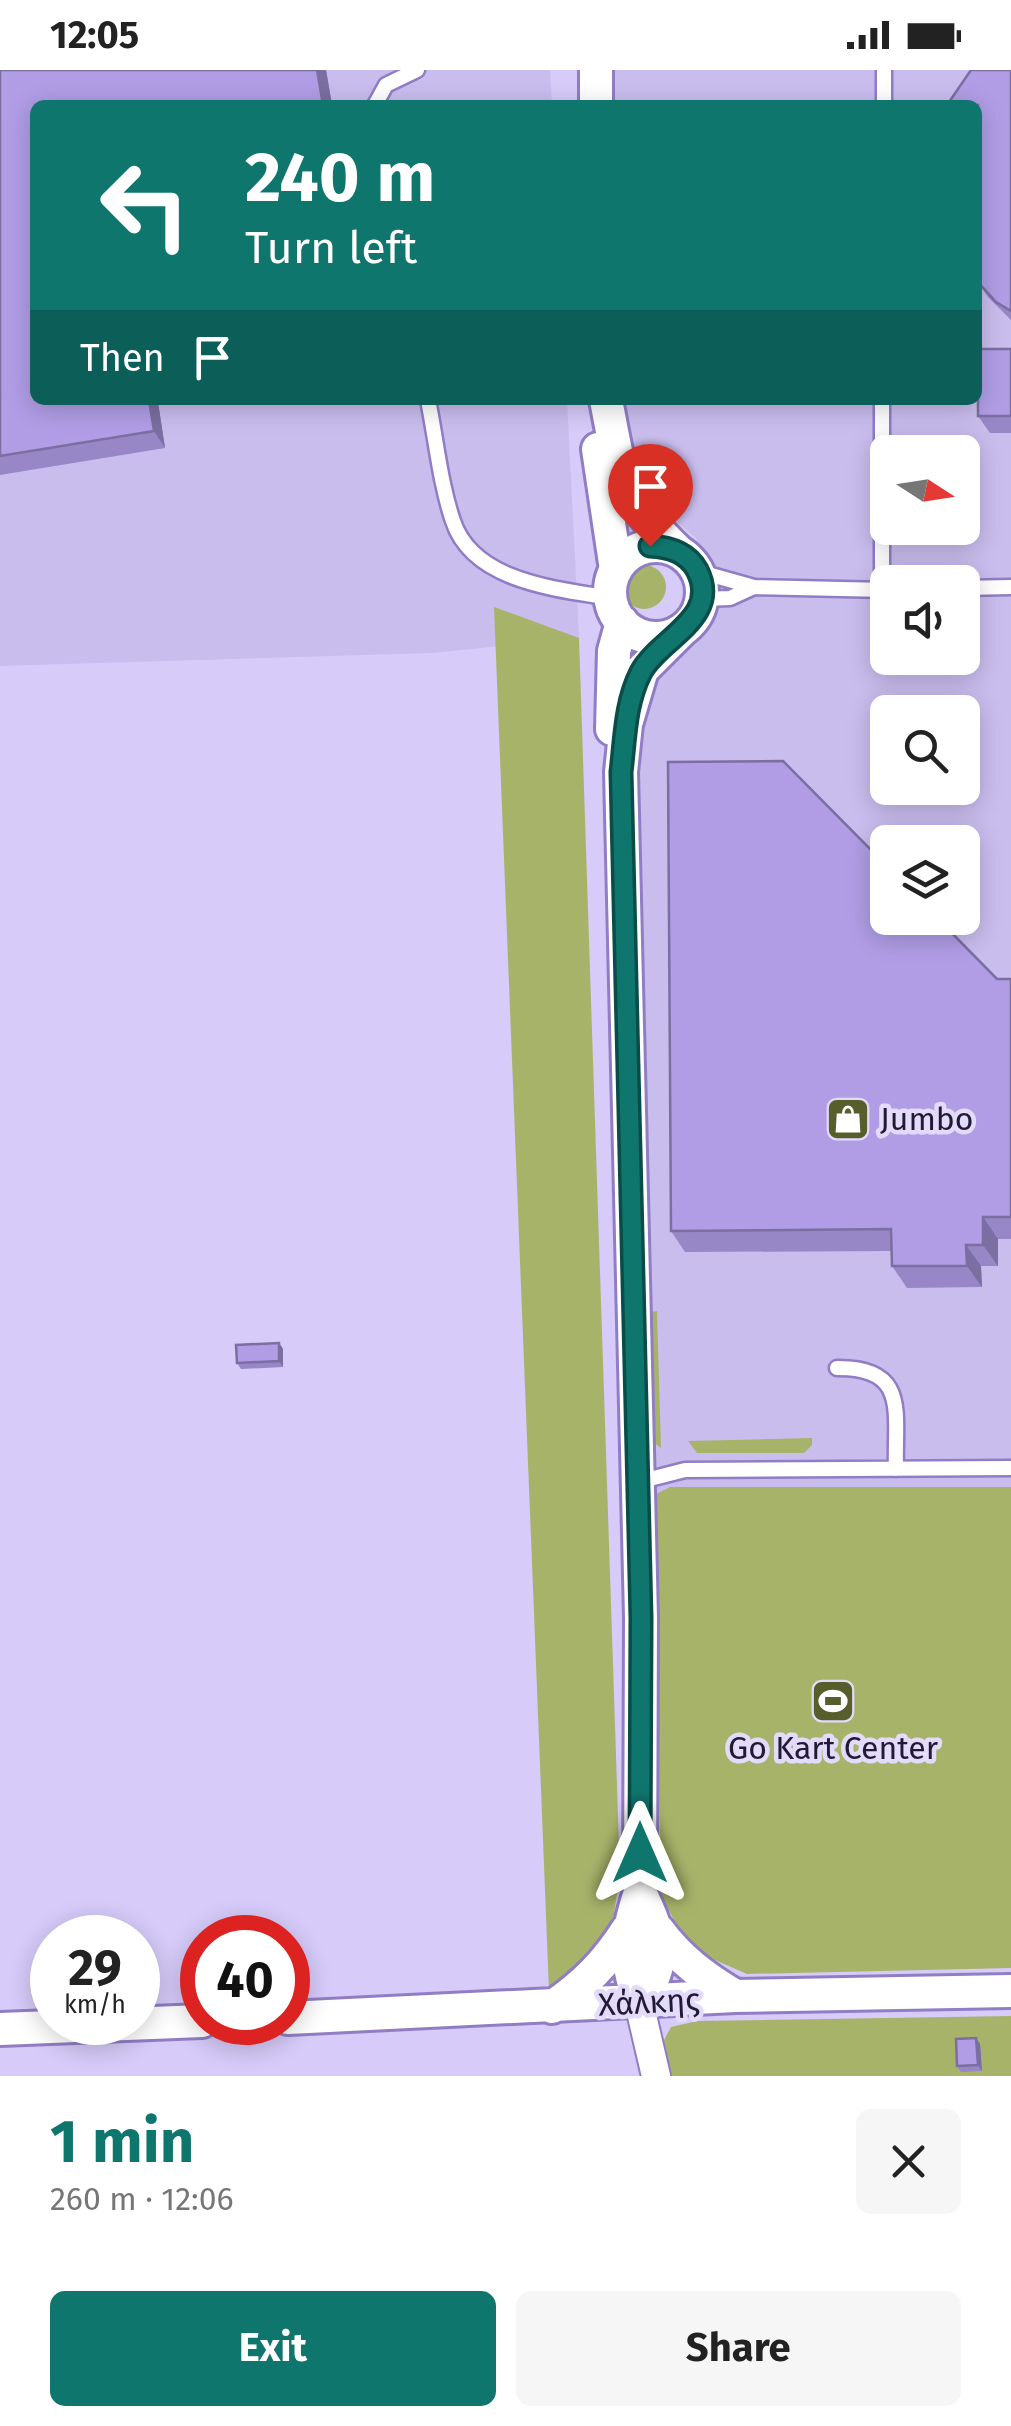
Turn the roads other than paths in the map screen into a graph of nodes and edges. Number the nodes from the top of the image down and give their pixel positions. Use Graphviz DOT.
graph roads {
  1 [pos="417,70"];
  2 [pos="884,70"];
  3 [pos="377,100"];
  4 [pos="884,100"];
  5 [pos="429,405"];
  6 [pos="604,405"];
  7 [pos="606,405"];
  8 [pos="882,405"];
  9 [pos="885,565"];
  10 [pos="692,574"];
  11 [pos="754,588"];
  12 [pos="980,588"];
  13 [pos="1011,588"];
  14 [pos="870,590"];
  15 [pos="616,596"];
  16 [pos="682,630"];
  17 [pos="621,772"];
  18 [pos="837,1368"];
  19 [pos="1011,1468"];
  20 [pos="896,1469"];
  21 [pos="637,1482"];
  22 [pos="643,1930"];
  23 [pos="1011,1991"];
  24 [pos="735,1996"];
  25 [pos="639,2003"];
  26 [pos="552,2007"];
  27 [pos="310,2017"];
  28 [pos="180,2022"];
  29 [pos="0,2029"];
  30 [pos="656,2076"];
  1 -- 3 [label="lane"];
  2 -- 4 [label="lane"];
  5 -- 15 [label="lane"];
  6 -- 15 [label="street"];
  7 -- 10 [label="street"];
  8 -- 9 [label="lane"];
  10 -- 11 [label="lane"];
  10 -- 11 [label="lane"];
  10 -- 15 [label="street"];
  10 -- 16 [label="street"];
  11 -- 14 [label="lane"];
  12 -- 13 [label="lane"];
  15 -- 16 [label="street"];
  15 -- 17 [label="street"];
  16 -- 17 [label="street"];
  17 -- 21 [label="street"];
  18 -- 20 [label="lane"];
  19 -- 20 [label="lane"];
  20 -- 21 [label="lane"];
  21 -- 22 [label="street"];
  22 -- 24 [label="street"];
  22 -- 25 [label="street"];
  22 -- 26 [label="street"];
  23 -- 24 [label="street, Χάλκης"];
  24 -- 25 [label="street, Χάλκης"];
  25 -- 26 [label="street, Χάλκης"];
  25 -- 30 [label="street"];
  26 -- 27 [label="street, Χάλκης"];
  28 -- 29 [label="street"];
}
